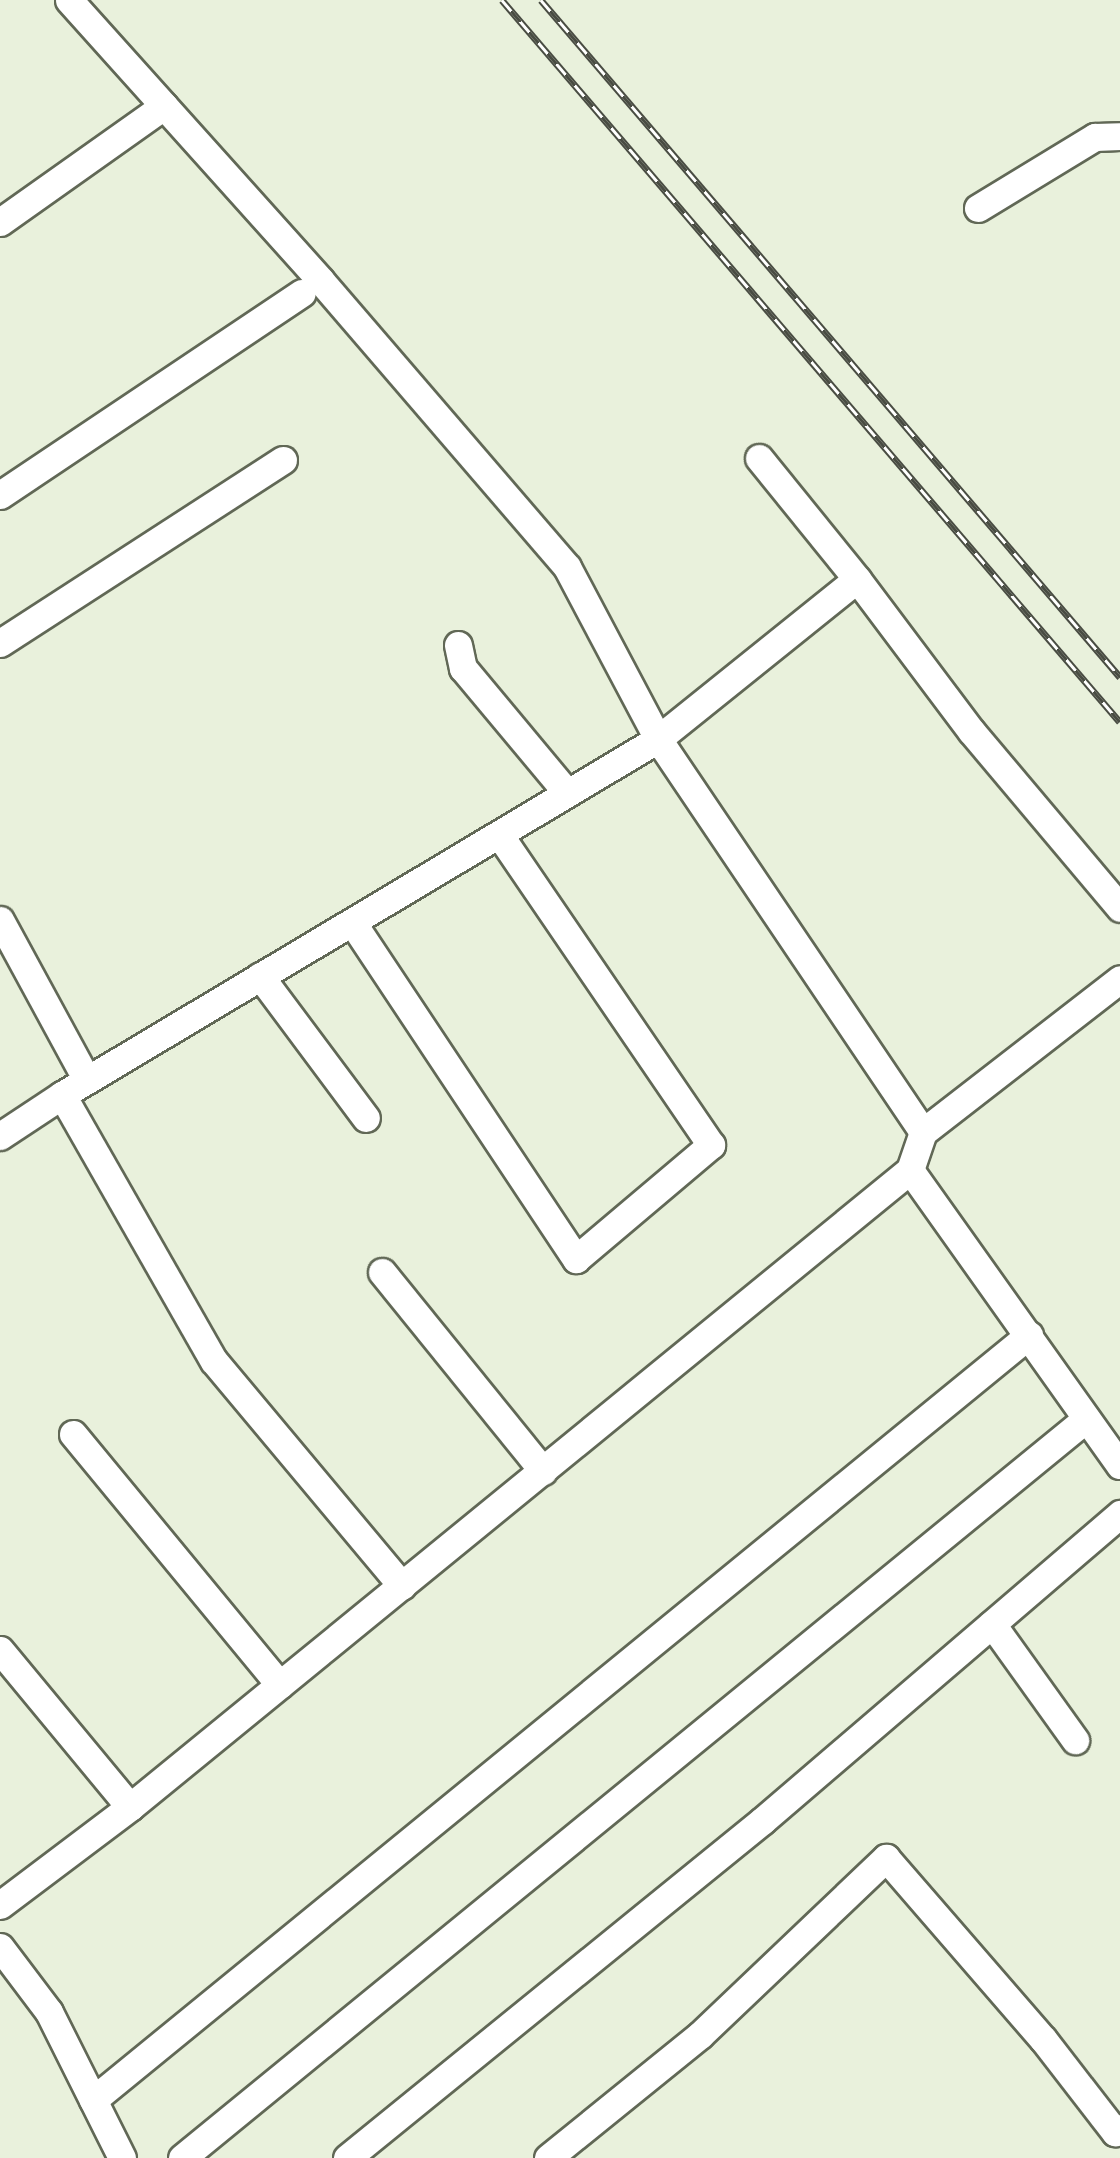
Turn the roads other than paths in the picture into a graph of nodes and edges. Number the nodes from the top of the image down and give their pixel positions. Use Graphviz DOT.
graph roads {
  1 [pos="69,0"];
  2 [pos="164,106"];
  3 [pos="1120,136"];
  4 [pos="978,208"];
  5 [pos="0,222"];
  6 [pos="302,293"];
  7 [pos="759,458"];
  8 [pos="283,460"];
  9 [pos="0,495"];
  10 [pos="857,579"];
  11 [pos="0,643"];
  12 [pos="458,645"];
  13 [pos="658,739"];
  14 [pos="567,793"];
  15 [pos="499,834"];
  16 [pos="1120,908"];
  17 [pos="0,920"];
  18 [pos="352,922"];
  19 [pos="260,976"];
  20 [pos="1120,979"];
  21 [pos="87,1080"];
  22 [pos="62,1095"];
  23 [pos="366,1118"];
  24 [pos="923,1132"];
  25 [pos="0,1136"];
  26 [pos="910,1170"];
  27 [pos="382,1272"];
  28 [pos="1029,1335"];
  29 [pos="1086,1419"];
  30 [pos="74,1434"];
  31 [pos="1120,1465"];
  32 [pos="543,1471"];
  33 [pos="1120,1514"];
  34 [pos="402,1586"];
  35 [pos="992,1624"];
  36 [pos="0,1650"];
  37 [pos="280,1685"];
  38 [pos="1075,1740"];
  39 [pos="130,1807"];
  40 [pos="0,1905"];
  41 [pos="0,1947"];
  42 [pos="93,2100"];
  43 [pos="1120,2128"];
  44 [pos="114,2156"];
  45 [pos="182,2158"];
  46 [pos="347,2158"];
  47 [pos="548,2158"];
  1 -- 2 [label="street"];
  2 -- 5 [label="street"];
  2 -- 13 [label="street"];
  3 -- 4 [label="street"];
  6 -- 9 [label="street"];
  7 -- 10 [label="street"];
  8 -- 11 [label="street"];
  10 -- 13 [label="street"];
  10 -- 16 [label="street"];
  12 -- 14 [label="street"];
  13 -- 14 [label="street"];
  13 -- 24 [label="street"];
  14 -- 15 [label="street"];
  15 -- 18 [label="street"];
  15 -- 18 [label="street"];
  17 -- 21 [label="street"];
  18 -- 19 [label="street"];
  19 -- 21 [label="street"];
  19 -- 23 [label="street"];
  20 -- 24 [label="street"];
  21 -- 22 [label="street"];
  22 -- 25 [label="street"];
  22 -- 34 [label="street"];
  24 -- 26 [label="street"];
  26 -- 28 [label="street"];
  26 -- 32 [label="street"];
  27 -- 32 [label="street"];
  28 -- 29 [label="street"];
  28 -- 42 [label="street"];
  29 -- 31 [label="street"];
  29 -- 45 [label="street"];
  30 -- 37 [label="street"];
  32 -- 34 [label="street"];
  33 -- 35 [label="street"];
  34 -- 37 [label="street"];
  35 -- 38 [label="street"];
  35 -- 46 [label="street"];
  36 -- 39 [label="street"];
  37 -- 39 [label="street"];
  39 -- 40 [label="street"];
  41 -- 42 [label="street"];
  42 -- 44 [label="street"];
  43 -- 47 [label="street"];
}
